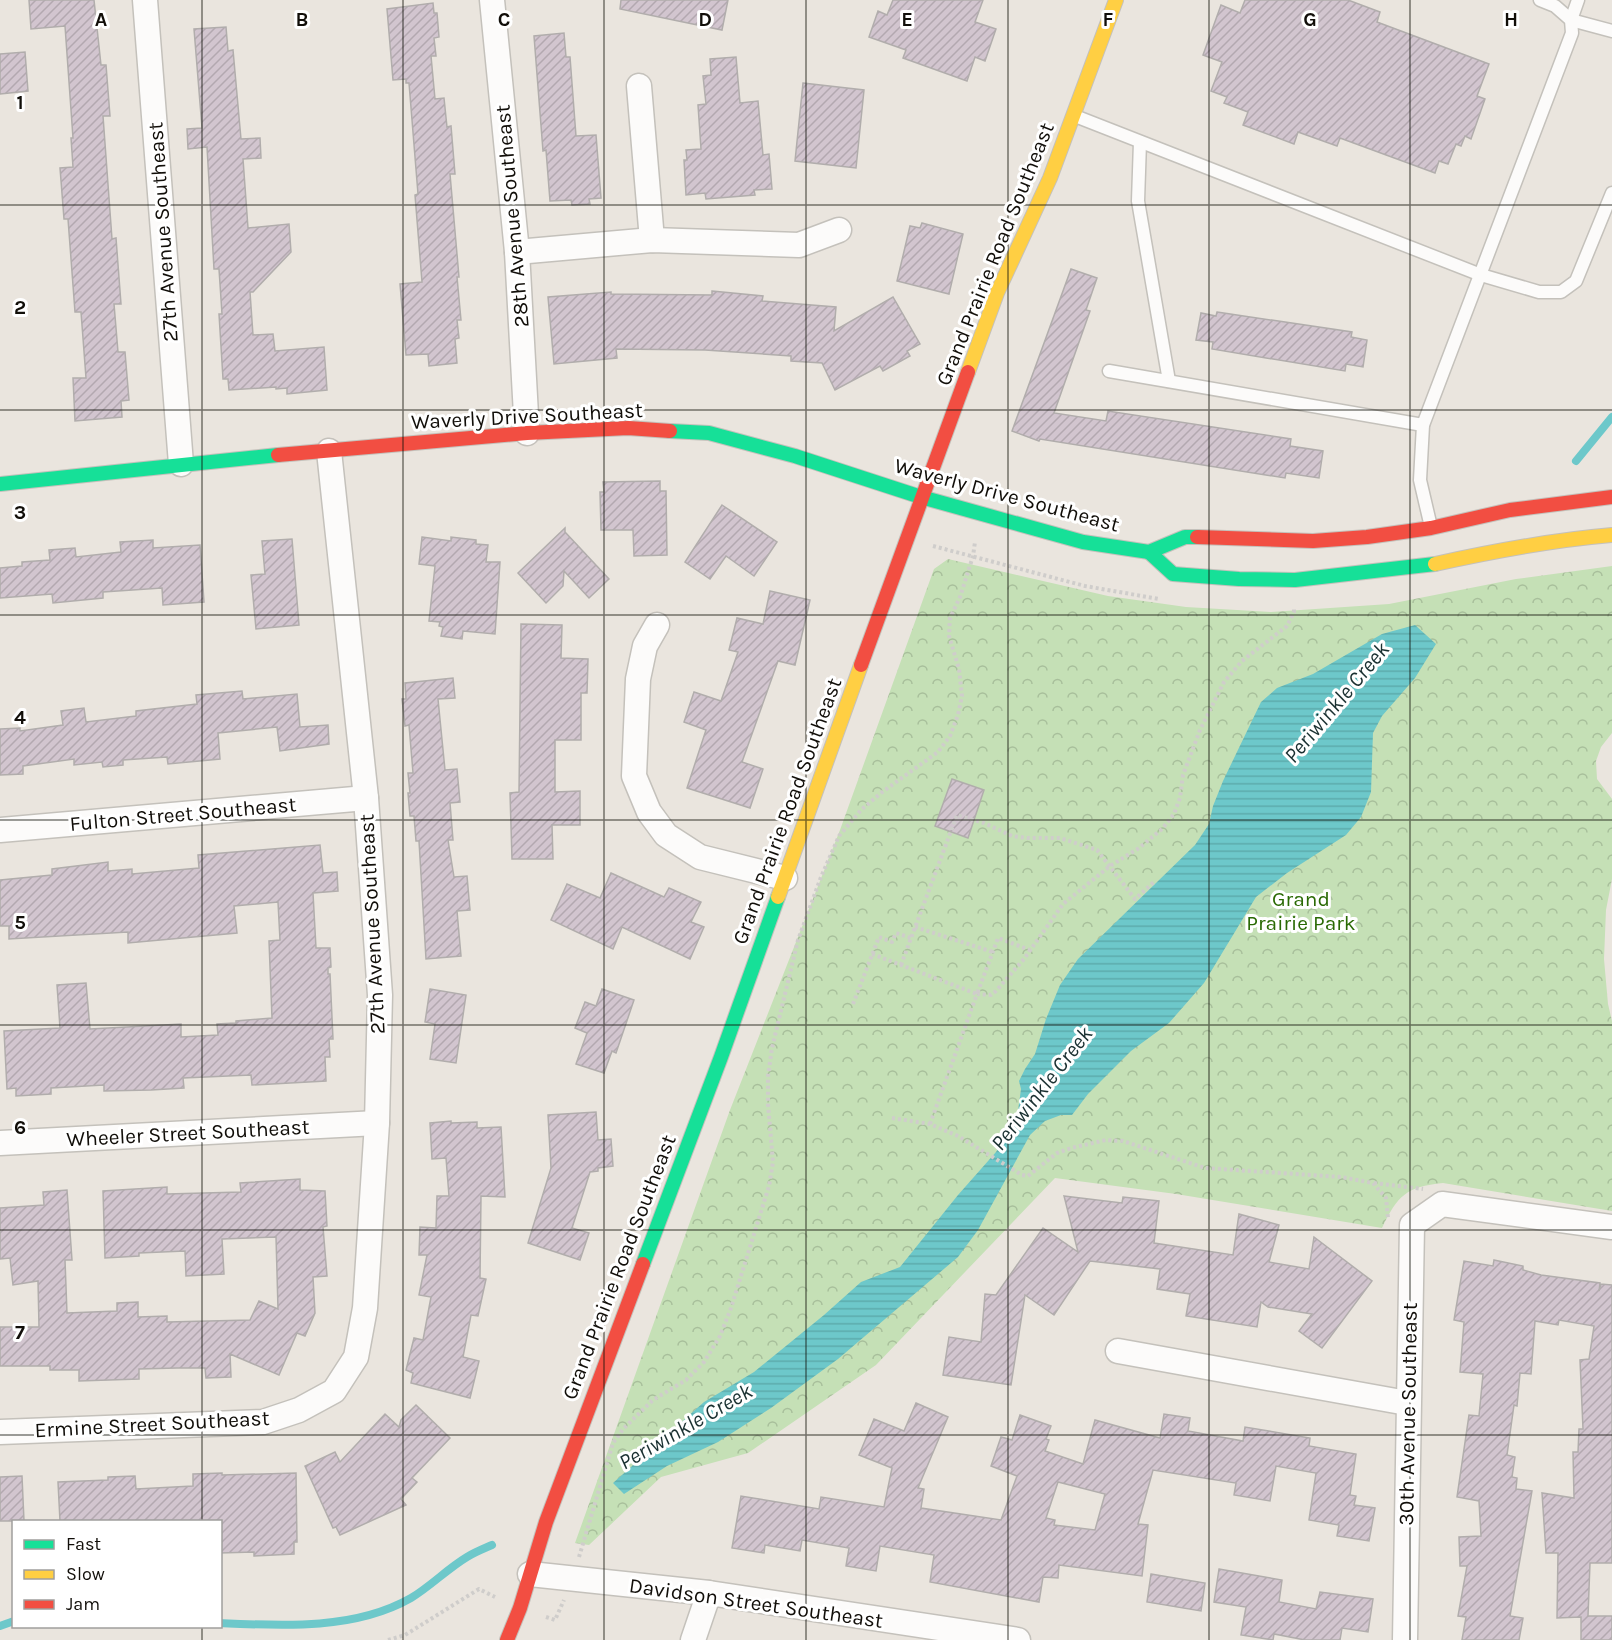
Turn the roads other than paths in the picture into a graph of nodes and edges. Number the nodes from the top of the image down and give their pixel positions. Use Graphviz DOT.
graph roads {
  1 [pos="145,0"];
  2 [pos="492,0"];
  3 [pos="1116,0"];
  4 [pos="1540,0"];
  5 [pos="1578,0"];
  6 [pos="1571,20"];
  7 [pos="1612,32"];
  8 [pos="639,86"];
  9 [pos="1074,116"];
  10 [pos="1140,142"];
  11 [pos="1612,193"];
  12 [pos="839,230"];
  13 [pos="652,240"];
  14 [pos="517,252"];
  15 [pos="1481,275"];
  16 [pos="1109,371"];
  17 [pos="1169,381"];
  18 [pos="1423,425"];
  19 [pos="527,433"];
  20 [pos="329,451"];
  21 [pos="181,464"];
  22 [pos="0,484"];
  23 [pos="921,497"];
  24 [pos="1612,497"];
  25 [pos="1431,528"];
  26 [pos="1612,535"];
  27 [pos="1149,552"];
  28 [pos="657,625"];
  29 [pos="366,798"];
  30 [pos="0,830"];
  31 [pos="785,878"];
  32 [pos="376,1123"];
  33 [pos="0,1143"];
  34 [pos="1612,1227"];
  35 [pos="1118,1351"];
  36 [pos="334,1391"];
  37 [pos="1407,1403"];
  38 [pos="0,1432"];
  39 [pos="530,1574"];
  40 [pos="709,1593"];
  41 [pos="946,1635"];
  42 [pos="507,1640"];
  43 [pos="693,1640"];
  44 [pos="1018,1640"];
  45 [pos="1405,1640"];
  1 -- 21 [label="street, 27th Avenue Southeast"];
  2 -- 14 [label="street, 28th Avenue Southeast"];
  3 -- 9 [label="main road, Grand Prairie Road Southeast"];
  4 -- 6 [label="lane"];
  5 -- 6 [label="lane"];
  6 -- 7 [label="lane"];
  6 -- 15 [label="lane"];
  8 -- 13 [label="street"];
  9 -- 10 [label="lane"];
  9 -- 23 [label="main road, Grand Prairie Road Southeast"];
  10 -- 15 [label="lane"];
  10 -- 17 [label="lane"];
  11 -- 15 [label="lane"];
  12 -- 13 [label="street"];
  13 -- 14 [label="street"];
  14 -- 19 [label="street, 28th Avenue Southeast"];
  15 -- 18 [label="lane"];
  16 -- 17 [label="lane"];
  17 -- 18 [label="lane"];
  18 -- 25 [label="lane"];
  19 -- 20 [label="main road, Waverly Drive Southeast"];
  19 -- 23 [label="main road, Waverly Drive Southeast"];
  20 -- 21 [label="main road, Waverly Drive Southeast"];
  20 -- 29 [label="street, 27th Avenue Southeast"];
  21 -- 22 [label="main road, Waverly Drive Southeast"];
  23 -- 27 [label="main road, Waverly Drive Southeast"];
  23 -- 31 [label="main road, Grand Prairie Road Southeast"];
  24 -- 25 [label="main road"];
  25 -- 27 [label="main road"];
  26 -- 27 [label="main road"];
  28 -- 31 [label="street"];
  29 -- 30 [label="street, Fulton Street Southeast"];
  29 -- 32 [label="street, 27th Avenue Southeast"];
  31 -- 39 [label="main road, Grand Prairie Road Southeast"];
  32 -- 33 [label="street, Wheeler Street Southeast"];
  32 -- 36 [label="street, 27th Avenue Southeast"];
  34 -- 37 [label="street, 30th Avenue Southeast"];
  35 -- 37 [label="street"];
  36 -- 38 [label="street, Ermine Street Southeast"];
  37 -- 45 [label="street, 30th Avenue Southeast"];
  39 -- 40 [label="street, Davidson Street Southeast"];
  39 -- 42 [label="main road, Grand Prairie Road Southeast"];
  40 -- 41 [label="street, Davidson Street Southeast"];
  40 -- 43 [label="street"];
  41 -- 44 [label="street, Davidson Street Southeast"];
}
